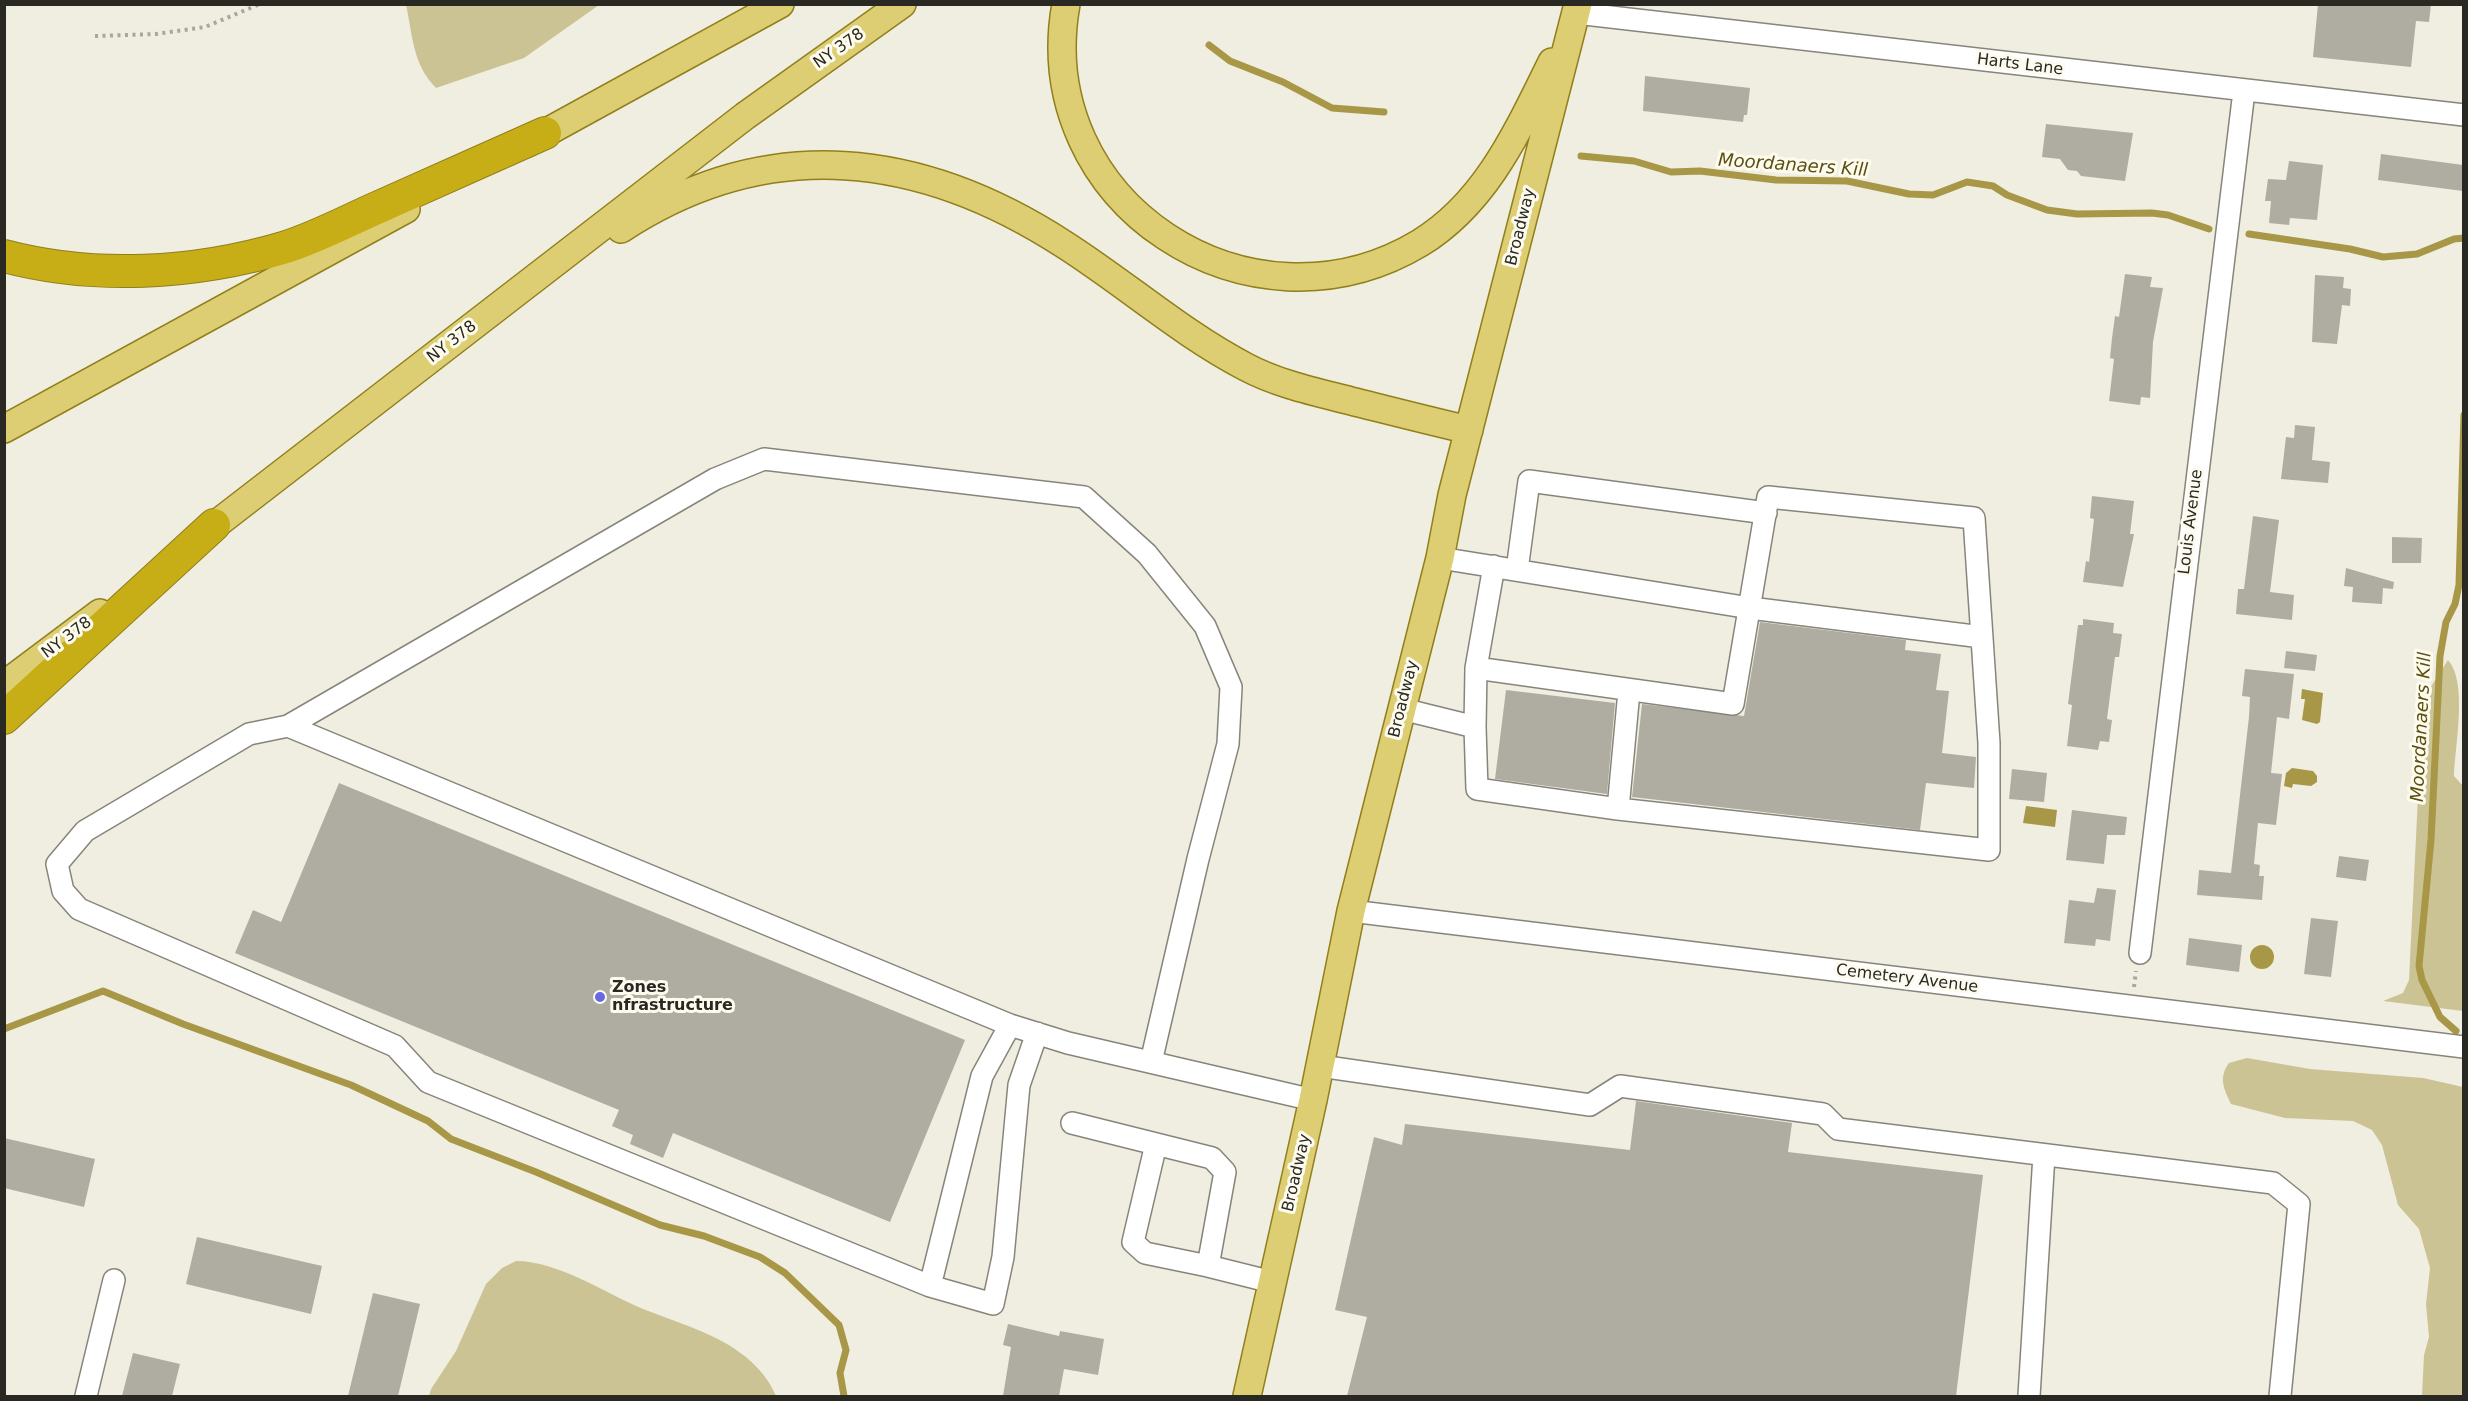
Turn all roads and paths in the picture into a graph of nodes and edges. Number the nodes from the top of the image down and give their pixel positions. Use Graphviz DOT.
graph roads {
  1 [pos="260,4"];
  2 [pos="769,4"];
  3 [pos="780,4"];
  4 [pos="902,4"];
  5 [pos="1066,4"];
  6 [pos="1577,9"];
  7 [pos="94,36"];
  8 [pos="722,37"];
  9 [pos="2244,91"];
  10 [pos="2463,115"];
  11 [pos="545,133"];
  12 [pos="4,256"];
  13 [pos="460,336"];
  14 [pos="4,429"];
  15 [pos="1469,430"];
  16 [pos="1766,513"];
  17 [pos="214,525"];
  18 [pos="1440,558"];
  19 [pos="1494,566"];
  20 [pos="1517,570"];
  21 [pos="1750,608"];
  22 [pos="1982,637"];
  23 [pos="1476,668"];
  24 [pos="4,684"];
  25 [pos="1629,691"];
  26 [pos="1402,710"];
  27 [pos="4,718"];
  28 [pos="288,726"];
  29 [pos="1474,727"];
  30 [pos="1618,809"];
  31 [pos="1352,911"];
  32 [pos="2140,953"];
  33 [pos="2131,1007"];
  34 [pos="1010,1025"];
  35 [pos="1037,1033"];
  36 [pos="2463,1047"];
  37 [pos="1151,1062"];
  38 [pos="1320,1066"];
  39 [pos="1313,1100"];
  40 [pos="1072,1123"];
  41 [pos="1156,1144"];
  42 [pos="2044,1155"];
  43 [pos="1208,1266"];
  44 [pos="114,1280"];
  45 [pos="1272,1282"];
  46 [pos="930,1286"];
  47 [pos="86,1396"];
  48 [pos="1247,1396"];
  49 [pos="2029,1396"];
  50 [pos="2280,1396"];
  1 -- 7 [label="path"];
  2 -- 8 [label="main road"];
  3 -- 8 [label="main road"];
  4 -- 13 [label="main road, NY 378 / NY 378"];
  5 -- 6 [label="main road"];
  6 -- 9 [label="street, Harts Lane"];
  6 -- 15 [label="main road, Broadway"];
  8 -- 11 [label="main road"];
  9 -- 10 [label="street, Harts Lane"];
  9 -- 32 [label="street, Louis Avenue"];
  11 -- 12 [label="highway"];
  11 -- 14 [label="main road"];
  13 -- 15 [label="main road"];
  13 -- 17 [label="main road, NY 378 / NY 378"];
  15 -- 18 [label="main road, Broadway"];
  16 -- 20 [label="street"];
  16 -- 21 [label="street"];
  16 -- 22 [label="street"];
  17 -- 24 [label="main road, NY 378 / NY 378"];
  17 -- 27 [label="highway"];
  18 -- 19 [label="street"];
  18 -- 26 [label="main road, Broadway"];
  19 -- 20 [label="street"];
  19 -- 23 [label="street"];
  20 -- 21 [label="street"];
  21 -- 22 [label="street"];
  21 -- 25 [label="street"];
  22 -- 30 [label="street"];
  23 -- 25 [label="street"];
  23 -- 29 [label="street"];
  25 -- 30 [label="street"];
  26 -- 29 [label="street"];
  26 -- 31 [label="main road, Broadway"];
  28 -- 34 [label="street"];
  28 -- 37 [label="street"];
  28 -- 46 [label="street"];
  29 -- 30 [label="street"];
  31 -- 33 [label="street, Cemetery Avenue"];
  31 -- 38 [label="main road, Broadway"];
  32 -- 33 [label="path"];
  33 -- 36 [label="street, Cemetery Avenue"];
  34 -- 35 [label="street"];
  34 -- 46 [label="street"];
  35 -- 37 [label="street"];
  35 -- 46 [label="street"];
  37 -- 39 [label="street"];
  38 -- 39 [label="main road, Broadway"];
  38 -- 42 [label="street"];
  39 -- 45 [label="main road, Broadway"];
  40 -- 41 [label="street"];
  41 -- 43 [label="street"];
  41 -- 43 [label="street"];
  42 -- 49 [label="street"];
  42 -- 50 [label="street"];
  43 -- 45 [label="street"];
  44 -- 47 [label="street"];
  45 -- 48 [label="main road, Broadway"];
}
